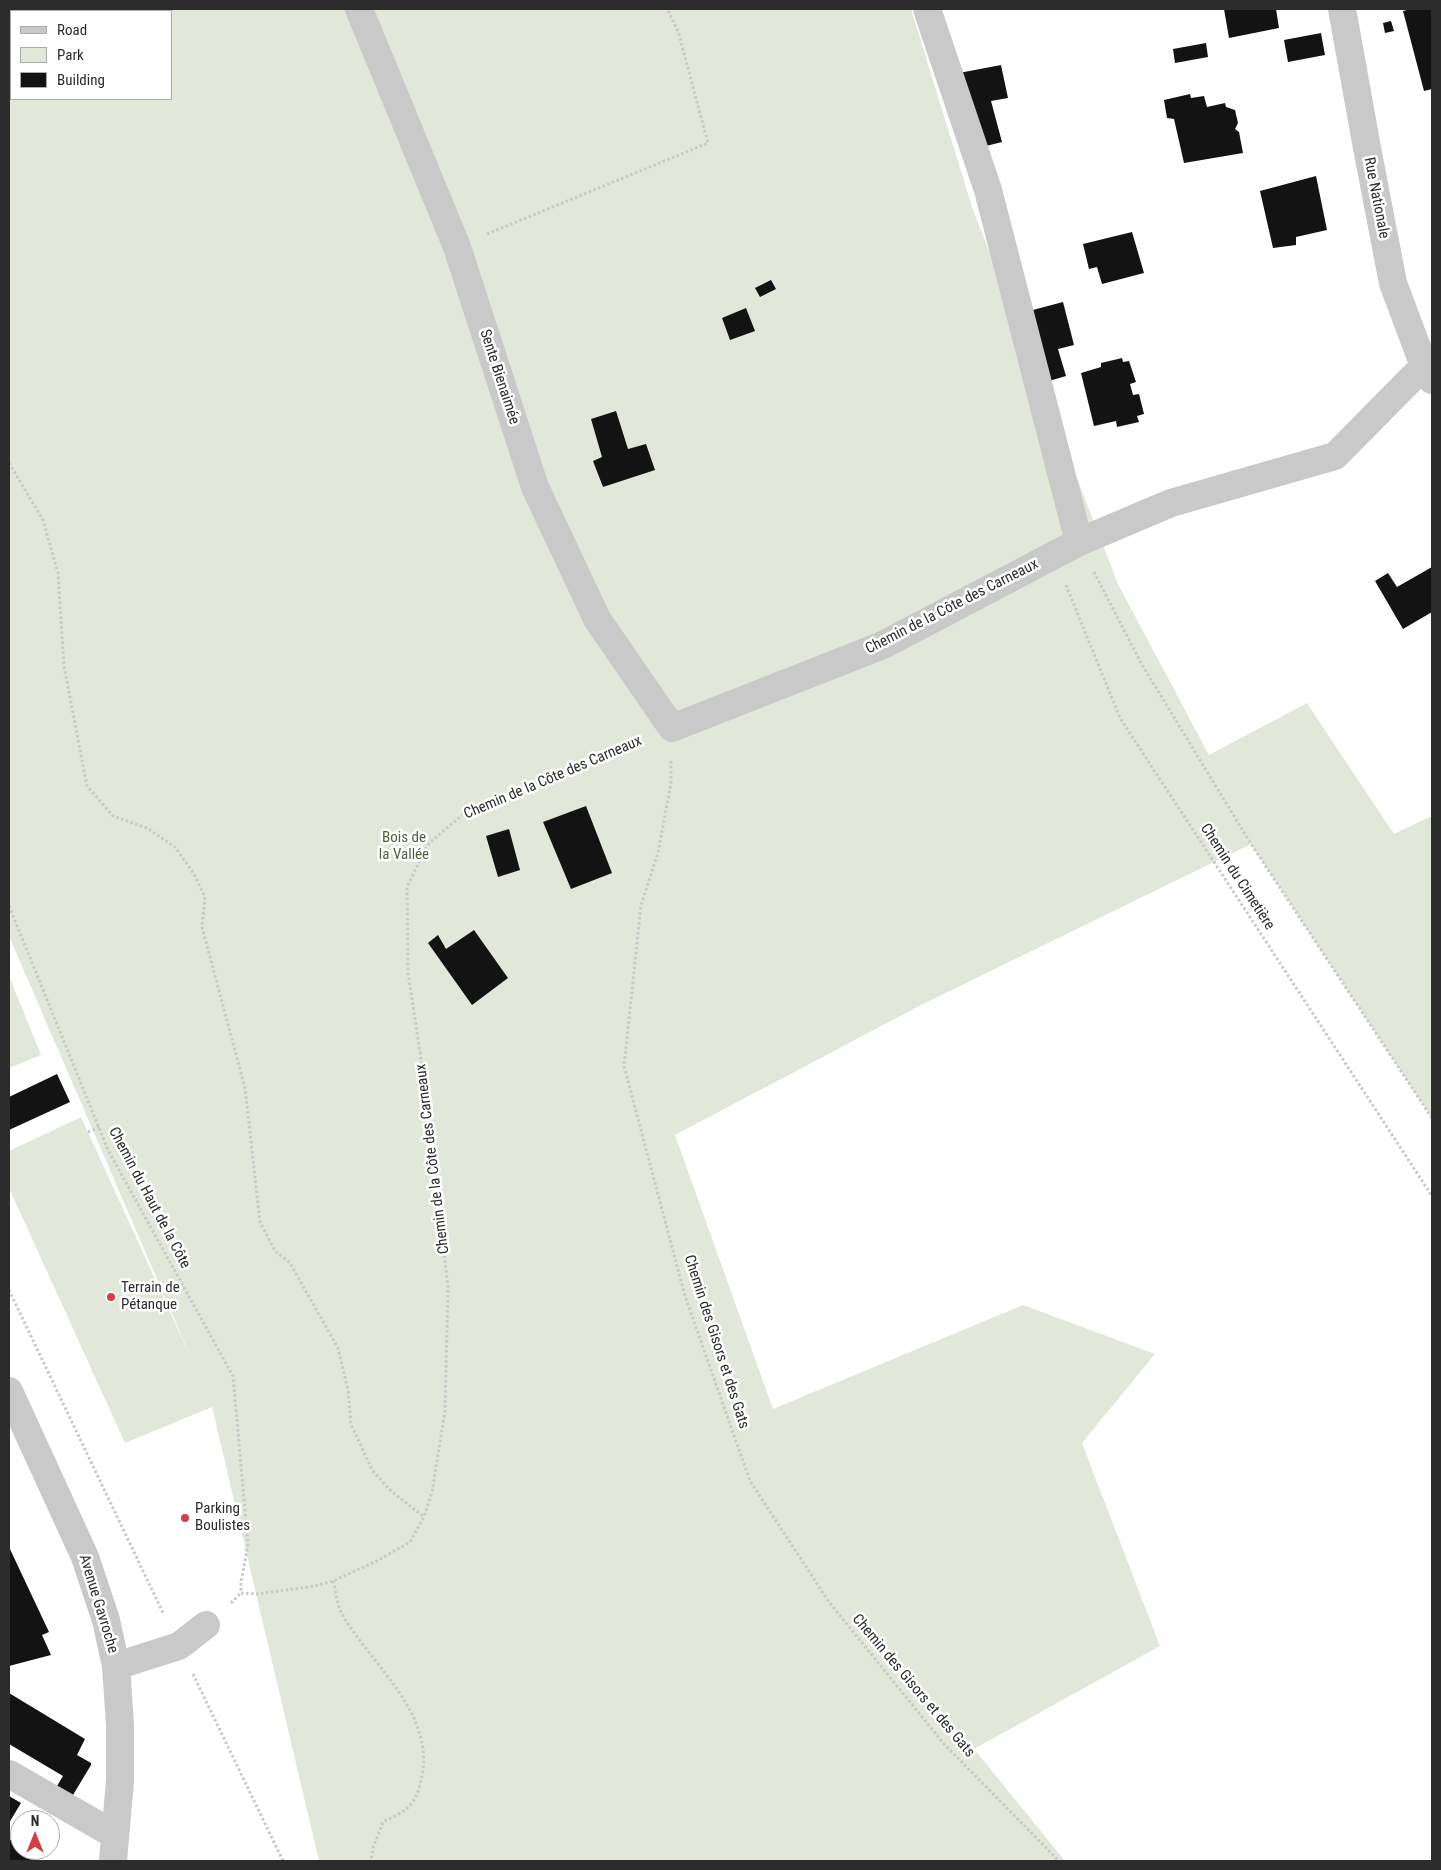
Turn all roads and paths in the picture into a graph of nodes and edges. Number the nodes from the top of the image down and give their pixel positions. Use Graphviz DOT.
graph roads {
  1 [pos="359,9"];
  2 [pos="667,9"];
  3 [pos="927,9"];
  4 [pos="1342,9"];
  5 [pos="457,247"];
  6 [pos="1428,373"];
  7 [pos="9,462"];
  8 [pos="1079,542"];
  9 [pos="1054,555"];
  10 [pos="672,728"];
  11 [pos="9,906"];
  12 [pos="1432,1118"];
  13 [pos="100,1127"];
  14 [pos="88,1132"];
  15 [pos="1432,1196"];
  16 [pos="9,1290"];
  17 [pos="9,1391"];
  18 [pos="424,1517"];
  19 [pos="333,1581"];
  20 [pos="241,1594"];
  21 [pos="206,1626"];
  22 [pos="179,1646"];
  23 [pos="116,1666"];
  24 [pos="9,1774"];
  25 [pos="114,1848"];
  26 [pos="283,1861"];
  27 [pos="371,1861"];
  28 [pos="1059,1861"];
  1 -- 5 [label="street, Sente Bienaimée"];
  2 -- 5 [label="path"];
  3 -- 8 [label="street"];
  4 -- 6 [label="street, Rue Nationale"];
  5 -- 10 [label="street, Sente Bienaimée"];
  6 -- 8 [label="street, Chemin de la Côte des Carneaux"];
  7 -- 18 [label="path"];
  8 -- 9 [label="street, Chemin de la Côte des Carneaux"];
  8 -- 12 [label="path"];
  9 -- 10 [label="street, Chemin de la Côte des Carneaux"];
  9 -- 15 [label="path, Chemin du Cimetière"];
  10 -- 18 [label="path, Chemin de la Côte des Carneaux"];
  10 -- 28 [label="path, Chemin des Gisors et des Gats"];
  11 -- 13 [label="path, Chemin du Haut de la Côte"];
  13 -- 14 [label="path"];
  13 -- 20 [label="path, Chemin du Haut de la Côte"];
  16 -- 22 [label="path"];
  17 -- 23 [label="street, Avenue Gavroche"];
  18 -- 19 [label="path, Chemin de la Côte des Carneaux"];
  19 -- 20 [label="path, Chemin de la Côte des Carneaux"];
  19 -- 27 [label="path"];
  21 -- 22 [label="street"];
  22 -- 23 [label="street"];
  22 -- 26 [label="path"];
  23 -- 25 [label="street, Avenue Gavroche"];
  24 -- 25 [label="street"];
}
